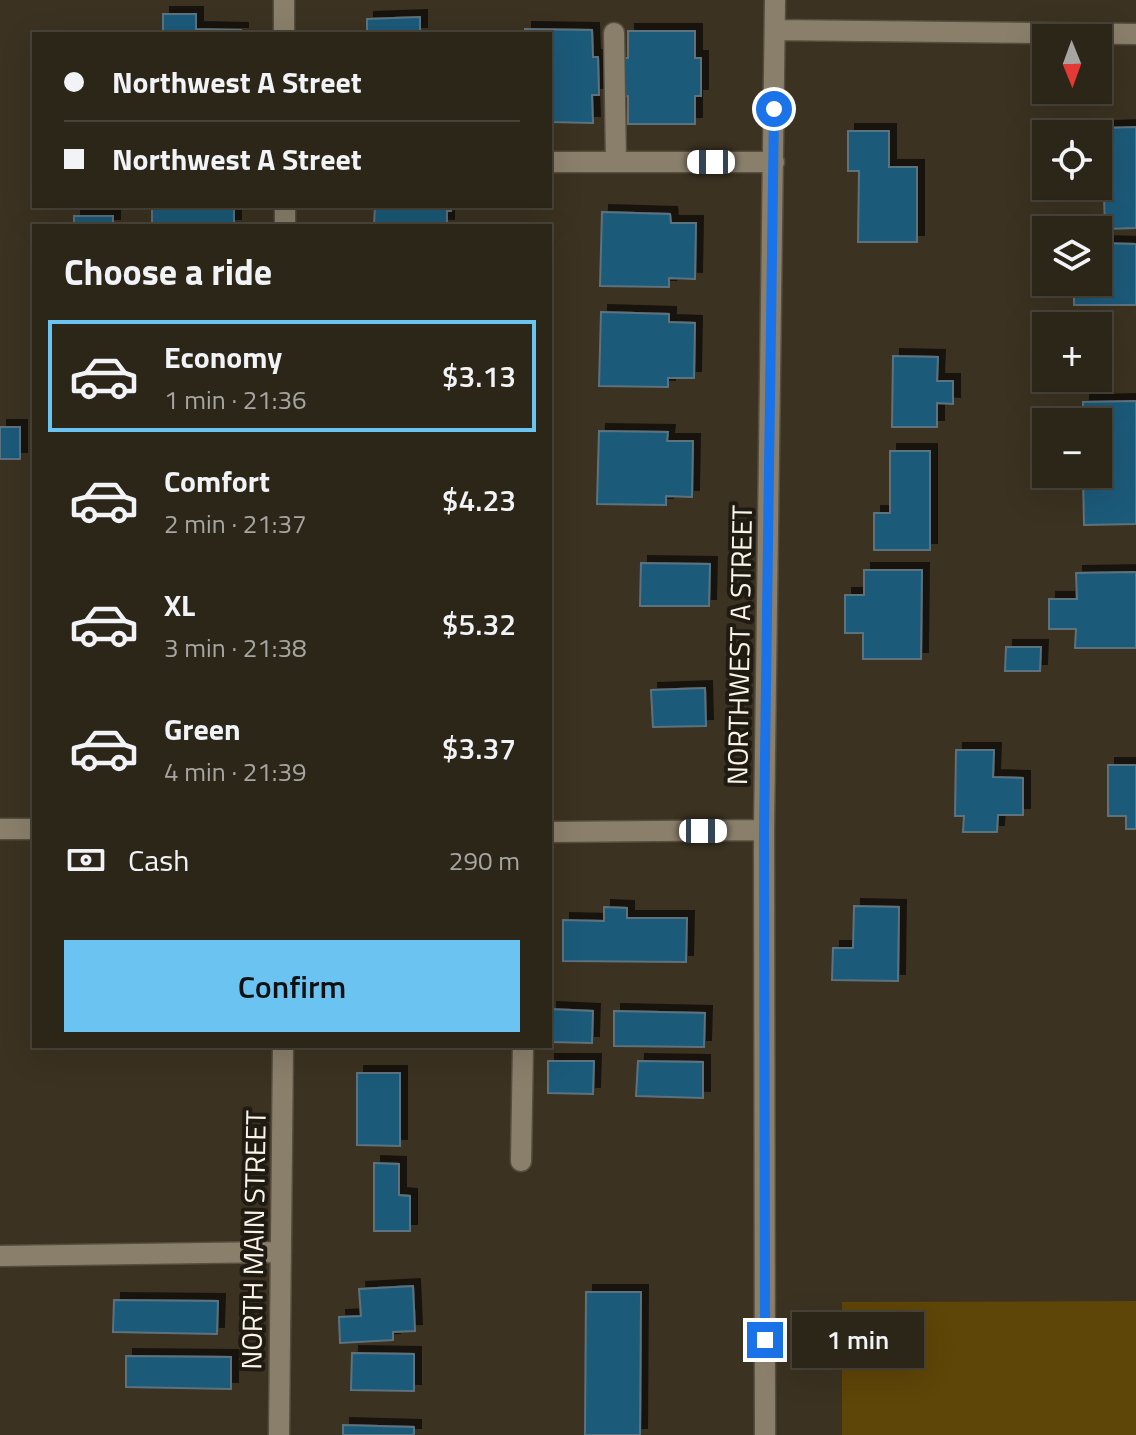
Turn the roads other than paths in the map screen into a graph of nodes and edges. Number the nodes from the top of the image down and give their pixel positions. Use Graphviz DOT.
graph roads {
  1 [pos="284,0"];
  2 [pos="775,0"];
  3 [pos="775,30"];
  4 [pos="284,32"];
  5 [pos="614,33"];
  6 [pos="1136,34"];
  7 [pos="552,162"];
  8 [pos="616,162"];
  9 [pos="774,162"];
  10 [pos="0,829"];
  11 [pos="32,829"];
  12 [pos="764,830"];
  13 [pos="552,832"];
  14 [pos="283,1048"];
  15 [pos="523,1048"];
  16 [pos="521,1161"];
  17 [pos="281,1252"];
  18 [pos="0,1256"];
  19 [pos="279,1435"];
  20 [pos="765,1435"];
  1 -- 4 [label="street"];
  2 -- 3 [label="street, NORTHWEST A STREET"];
  3 -- 6 [label="street"];
  3 -- 9 [label="street, NORTHWEST A STREET"];
  5 -- 8 [label="street"];
  7 -- 8 [label="street"];
  8 -- 9 [label="street"];
  9 -- 12 [label="street, NORTHWEST A STREET"];
  10 -- 11 [label="street"];
  12 -- 13 [label="street"];
  12 -- 20 [label="street, NORTHWEST A STREET"];
  14 -- 17 [label="street, NORTH MAIN STREET"];
  15 -- 16 [label="street"];
  17 -- 18 [label="street"];
  17 -- 19 [label="street, NORTH MAIN STREET"];
}
